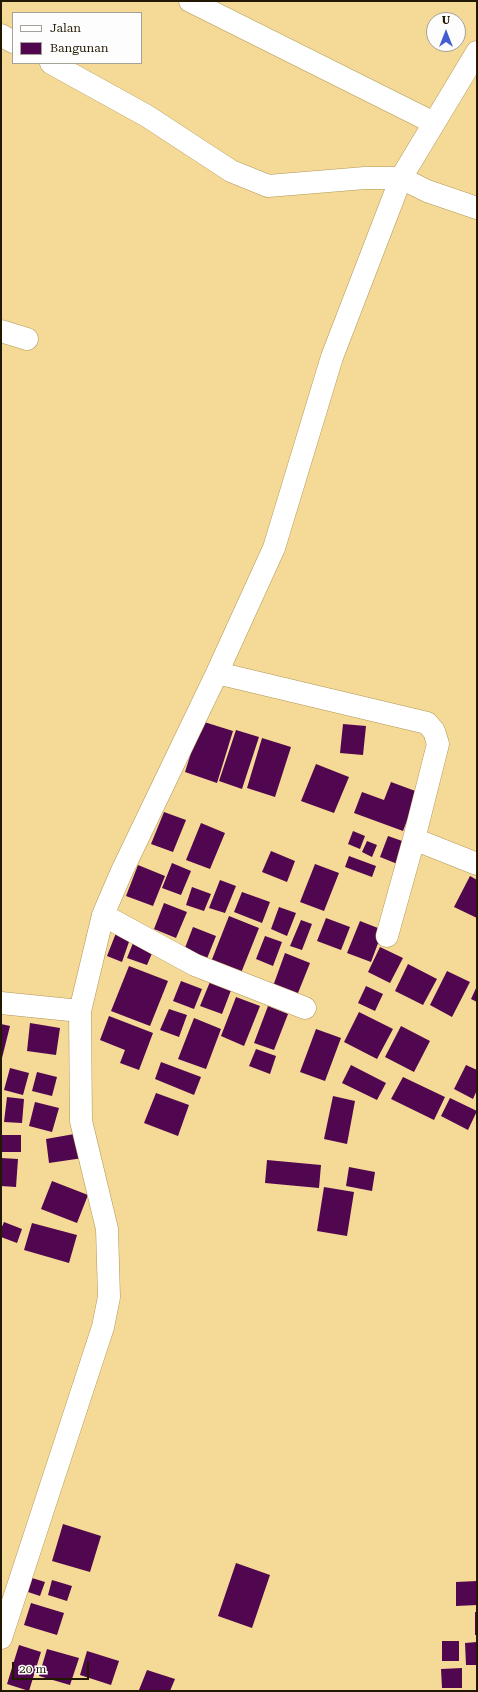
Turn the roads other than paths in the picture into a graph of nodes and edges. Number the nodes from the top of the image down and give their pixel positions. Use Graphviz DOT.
graph roads {
  1 [pos="190,1"];
  2 [pos="1,35"];
  3 [pos="12,41"];
  4 [pos="477,52"];
  5 [pos="53,64"];
  6 [pos="434,123"];
  7 [pos="401,178"];
  8 [pos="477,208"];
  9 [pos="1,331"];
  10 [pos="26,338"];
  11 [pos="218,673"];
  12 [pos="414,839"];
  13 [pos="477,864"];
  14 [pos="103,915"];
  15 [pos="387,936"];
  16 [pos="1,1004"];
  17 [pos="305,1008"];
  18 [pos="80,1011"];
  19 [pos="1,1638"];
  1 -- 6 [label="street"];
  2 -- 3 [label="street"];
  4 -- 6 [label="street"];
  5 -- 7 [label="street"];
  6 -- 7 [label="street"];
  7 -- 8 [label="street"];
  7 -- 11 [label="street"];
  9 -- 10 [label="street"];
  11 -- 12 [label="street"];
  11 -- 14 [label="street"];
  12 -- 13 [label="street"];
  12 -- 15 [label="street"];
  14 -- 17 [label="street"];
  14 -- 18 [label="street"];
  16 -- 18 [label="street"];
  18 -- 19 [label="street"];
}
